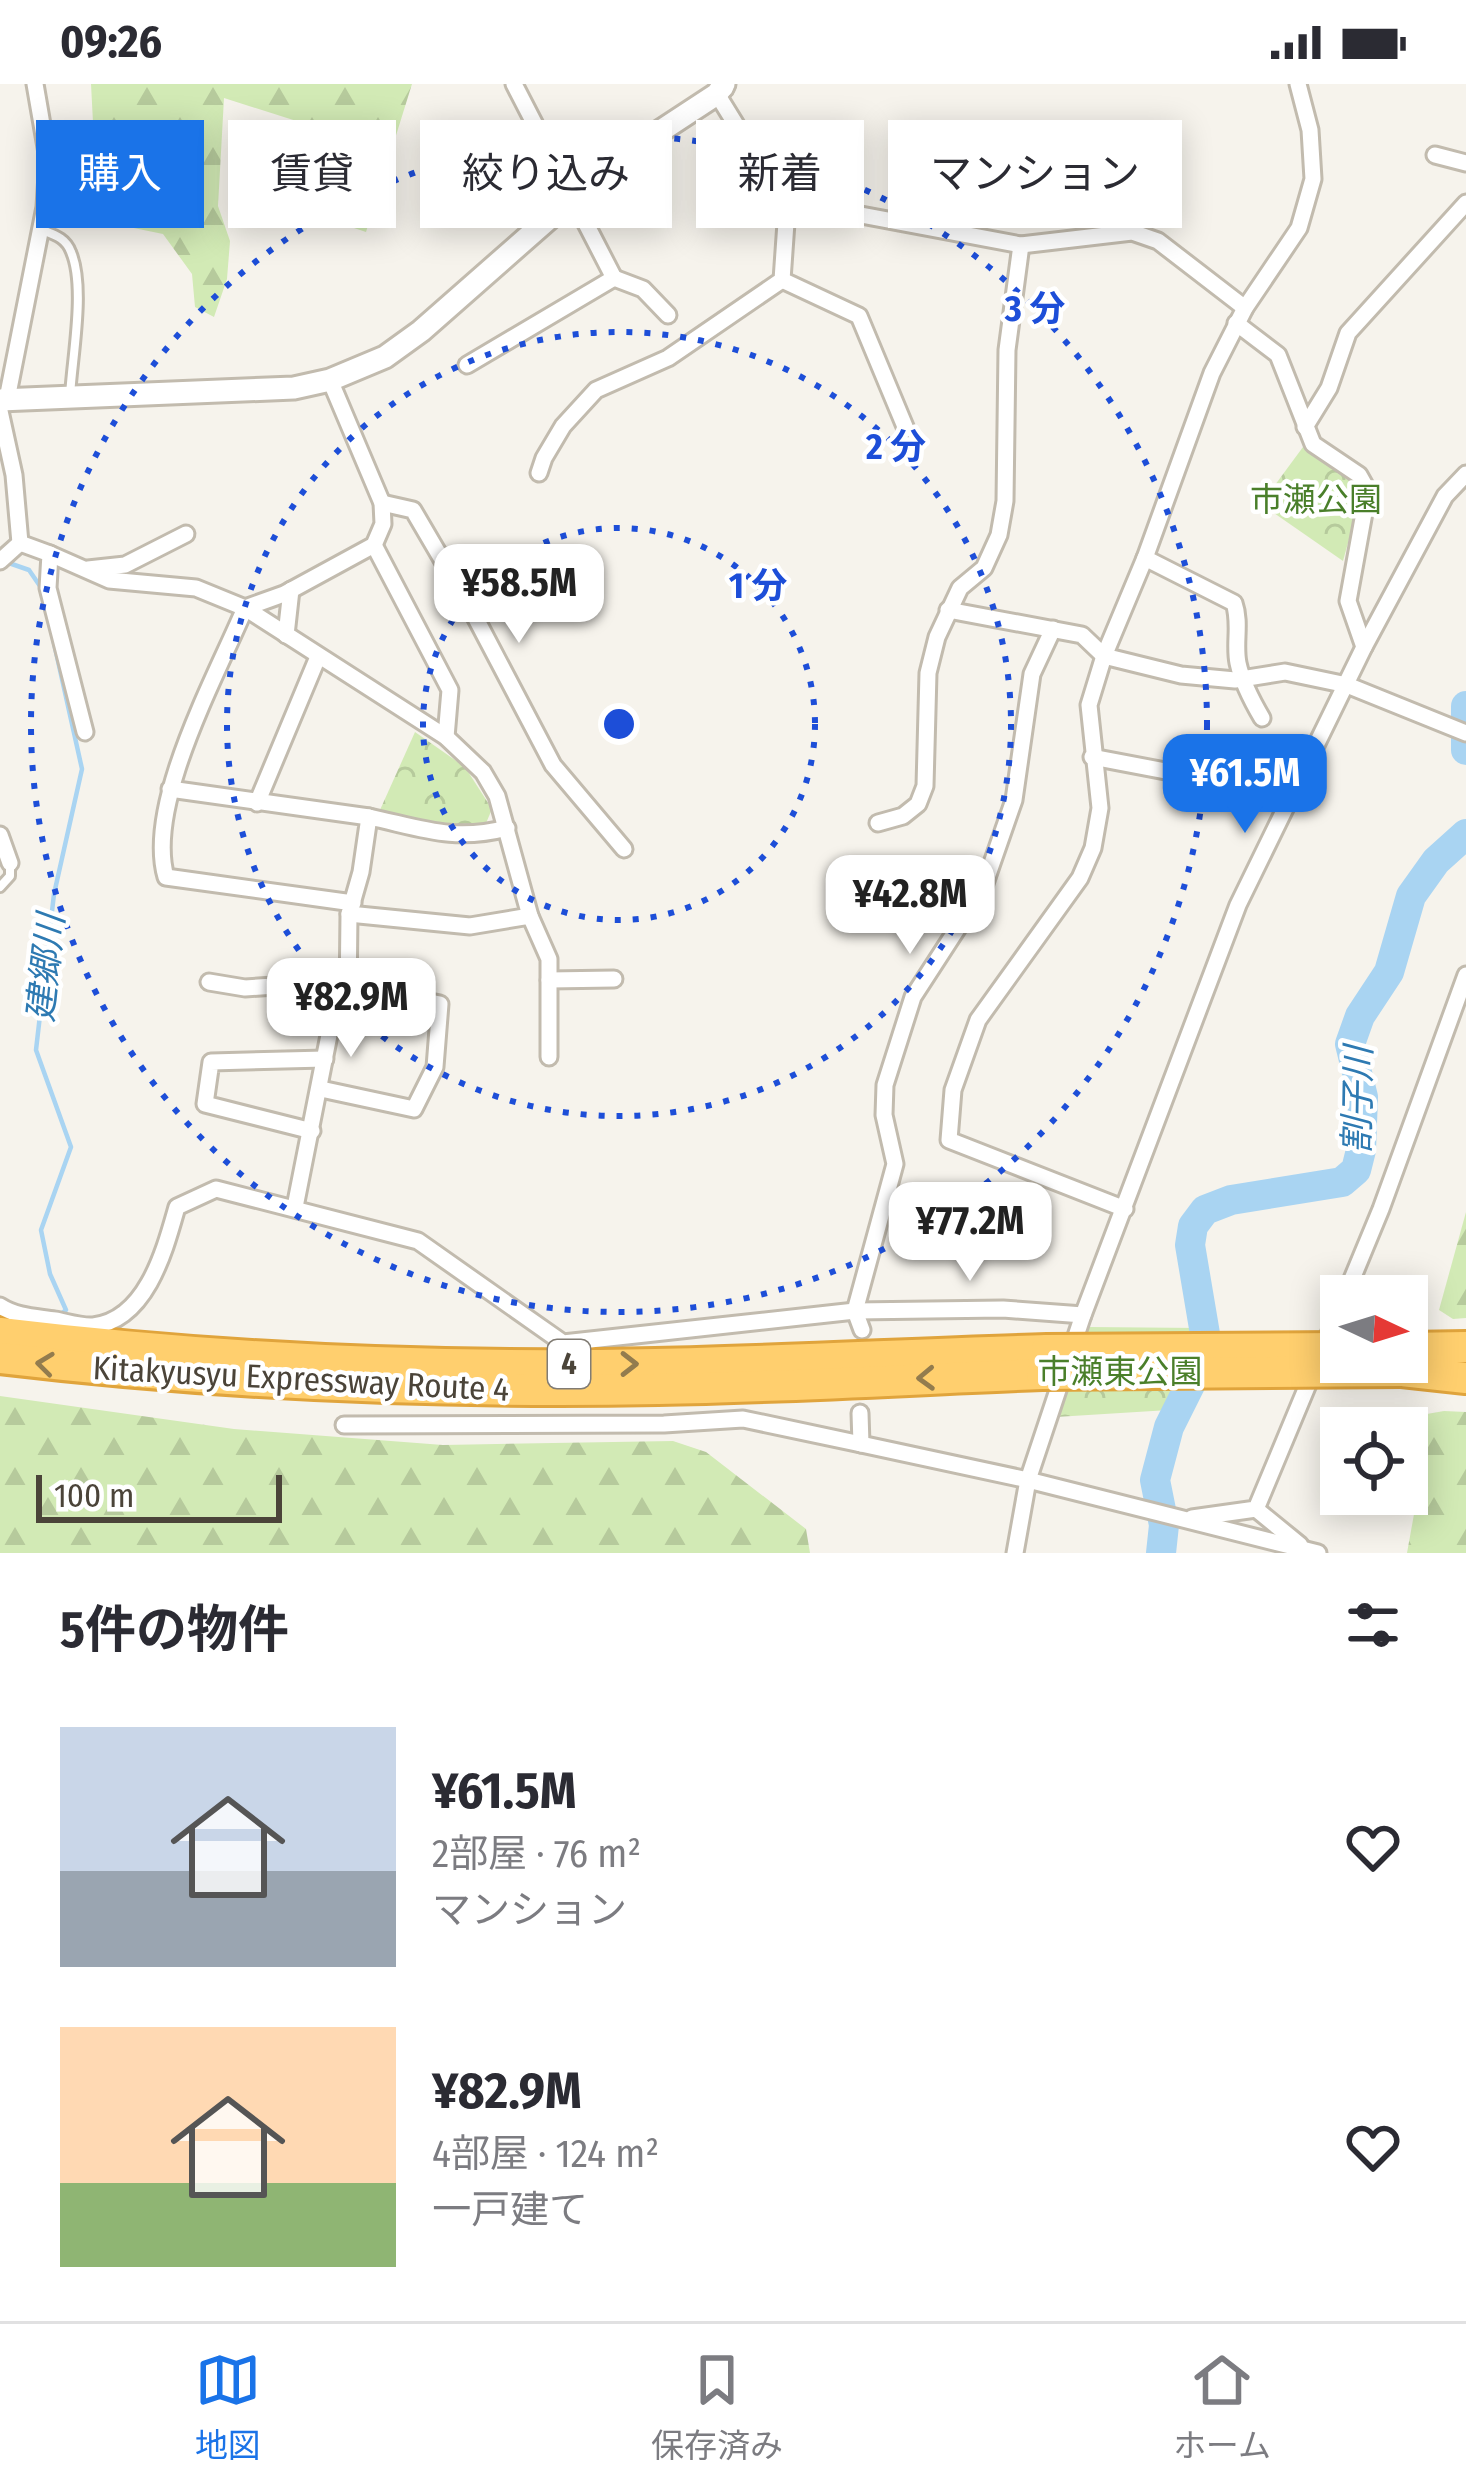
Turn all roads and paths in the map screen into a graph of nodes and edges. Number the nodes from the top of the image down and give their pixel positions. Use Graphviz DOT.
graph roads {
  1 [pos="35,84"];
  2 [pos="514,84"];
  3 [pos="1298,84"];
  4 [pos="724,87"];
  5 [pos="532,120"];
  6 [pos="739,120"];
  7 [pos="672,123"];
  8 [pos="1435,155"];
  9 [pos="1466,163"];
  10 [pos="1466,203"];
  11 [pos="864,216"];
  12 [pos="538,228"];
  13 [pos="587,228"];
  14 [pos="786,228"];
  15 [pos="40,229"];
  16 [pos="1021,245"];
  17 [pos="614,278"];
  18 [pos="782,280"];
  19 [pos="1245,308"];
  20 [pos="668,315"];
  21 [pos="1236,323"];
  22 [pos="467,365"];
  23 [pos="330,380"];
  24 [pos="70,398"];
  25 [pos="2,403"];
  26 [pos="1305,428"];
  27 [pos="907,429"];
  28 [pos="539,473"];
  29 [pos="1466,474"];
  30 [pos="382,503"];
  31 [pos="186,534"];
  32 [pos="374,545"];
  33 [pos="17,546"];
  34 [pos="50,554"];
  35 [pos="1145,558"];
  36 [pos="0,561"];
  37 [pos="86,570"];
  38 [pos="291,590"];
  39 [pos="245,608"];
  40 [pos="948,610"];
  41 [pos="1053,629"];
  42 [pos="286,635"];
  43 [pos="1364,647"];
  44 [pos="318,656"];
  45 [pos="1103,656"];
  46 [pos="1244,678"];
  47 [pos="1347,685"];
  48 [pos="1262,718"];
  49 [pos="1462,731"];
  50 [pos="86,732"];
  51 [pos="446,737"];
  52 [pos="1092,758"];
  53 [pos="1180,774"];
  54 [pos="170,789"];
  55 [pos="257,803"];
  56 [pos="369,817"];
  57 [pos="878,823"];
  58 [pos="507,828"];
  59 [pos="0,835"];
  60 [pos="624,849"];
  61 [pos="10,863"];
  62 [pos="0,887"];
  63 [pos="351,908"];
  64 [pos="530,916"];
  65 [pos="1466,975"];
  66 [pos="614,979"];
  67 [pos="549,980"];
  68 [pos="348,981"];
  69 [pos="208,982"];
  70 [pos="549,1057"];
  71 [pos="325,1059"];
  72 [pos="321,1088"];
  73 [pos="312,1131"];
  74 [pos="296,1207"];
  75 [pos="1125,1209"];
  76 [pos="1353,1275"];
  77 [pos="0,1306"];
  78 [pos="855,1311"];
  79 [pos="1083,1315"];
  80 [pos="862,1330"];
  81 [pos="0,1333"];
  82 [pos="84,1345"];
  83 [pos="1466,1347"];
  84 [pos="1320,1349"];
  85 [pos="1428,1355"];
  86 [pos="1320,1356"];
  87 [pos="0,1358"];
  88 [pos="1320,1360"];
  89 [pos="1045,1362"];
  90 [pos="1428,1366"];
  91 [pos="1466,1375"];
  92 [pos="860,1413"];
  93 [pos="344,1425"];
  94 [pos="861,1444"];
  95 [pos="1028,1480"];
  96 [pos="1256,1509"];
  97 [pos="1182,1519"];
  98 [pos="1311,1551"];
  99 [pos="1015,1553"];
  1 -- 15 [label="street"];
  2 -- 5 [label="street"];
  3 -- 19 [label="street"];
  4 -- 6 [label="street"];
  4 -- 7 [label="street"];
  8 -- 9 [label="street"];
  10 -- 26 [label="street"];
  11 -- 16 [label="street"];
  12 -- 23 [label="street"];
  13 -- 17 [label="street"];
  14 -- 18 [label="street"];
  15 -- 24 [label="lane"];
  15 -- 25 [label="street"];
  16 -- 19 [label="street"];
  16 -- 40 [label="street"];
  17 -- 20 [label="street"];
  17 -- 22 [label="street"];
  18 -- 27 [label="street"];
  18 -- 28 [label="street"];
  19 -- 21 [label="street"];
  21 -- 26 [label="street"];
  21 -- 35 [label="street"];
  23 -- 24 [label="street"];
  23 -- 30 [label="street"];
  24 -- 25 [label="street"];
  25 -- 33 [label="street"];
  26 -- 43 [label="street"];
  29 -- 43 [label="street"];
  30 -- 32 [label="street"];
  30 -- 60 [label="street"];
  31 -- 37 [label="street"];
  32 -- 38 [label="street"];
  32 -- 51 [label="street"];
  33 -- 34 [label="street"];
  33 -- 36 [label="street"];
  34 -- 37 [label="street"];
  34 -- 50 [label="street"];
  35 -- 45 [label="street"];
  35 -- 46 [label="street"];
  37 -- 39 [label="street"];
  38 -- 39 [label="street"];
  38 -- 42 [label="street"];
  39 -- 42 [label="street"];
  39 -- 54 [label="street"];
  40 -- 41 [label="street"];
  40 -- 57 [label="street"];
  41 -- 45 [label="street"];
  41 -- 78 [label="street"];
  42 -- 44 [label="street"];
  43 -- 47 [label="street"];
  44 -- 51 [label="street"];
  44 -- 55 [label="street"];
  45 -- 46 [label="street"];
  45 -- 52 [label="street"];
  46 -- 47 [label="street"];
  46 -- 48 [label="street"];
  47 -- 49 [label="street"];
  47 -- 75 [label="street"];
  51 -- 58 [label="street"];
  52 -- 53 [label="street"];
  52 -- 75 [label="street"];
  54 -- 55 [label="street"];
  54 -- 63 [label="street"];
  55 -- 56 [label="street"];
  56 -- 58 [label="street"];
  56 -- 63 [label="street"];
  58 -- 64 [label="street"];
  59 -- 61 [label="street"];
  61 -- 62 [label="lane"];
  63 -- 64 [label="street"];
  63 -- 68 [label="street"];
  64 -- 67 [label="street"];
  65 -- 76 [label="street"];
  66 -- 67 [label="street"];
  67 -- 70 [label="street"];
  68 -- 69 [label="street"];
  68 -- 71 [label="street"];
  68 -- 72 [label="street"];
  71 -- 72 [label="street"];
  71 -- 73 [label="street"];
  72 -- 73 [label="street"];
  73 -- 74 [label="street"];
  74 -- 78 [label="street"];
  74 -- 82 [label="street"];
  75 -- 79 [label="street"];
  77 -- 82 [label="street"];
  78 -- 79 [label="street"];
  78 -- 80 [label="street"];
  79 -- 95 [label="street"];
  81 -- 82 [label="highway, Kitakyusyu Expressway Route 4 / 4"];
  82 -- 87 [label="highway, Kitakyusyu Expressway Route 4, one-way"];
  82 -- 89 [label="highway, Kitakyusyu Expressway Route 4 / 4"];
  83 -- 85 [label="highway, Kitakyusyu Expressway Route 4 / 4"];
  84 -- 89 [label="highway, Kitakyusyu Expressway Route 4 / 4, bridge"];
  86 -- 96 [label="street"];
  88 -- 89 [label="highway, Kitakyusyu Expressway Route 4 / 4, bridge"];
  90 -- 91 [label="highway, Kitakyusyu Expressway Route 4 / 4"];
  92 -- 94 [label="street"];
  93 -- 94 [label="street"];
  94 -- 95 [label="street"];
  95 -- 97 [label="street"];
  95 -- 99 [label="street"];
  96 -- 97 [label="street"];
  96 -- 98 [label="street"];
  97 -- 98 [label="street"];
}
